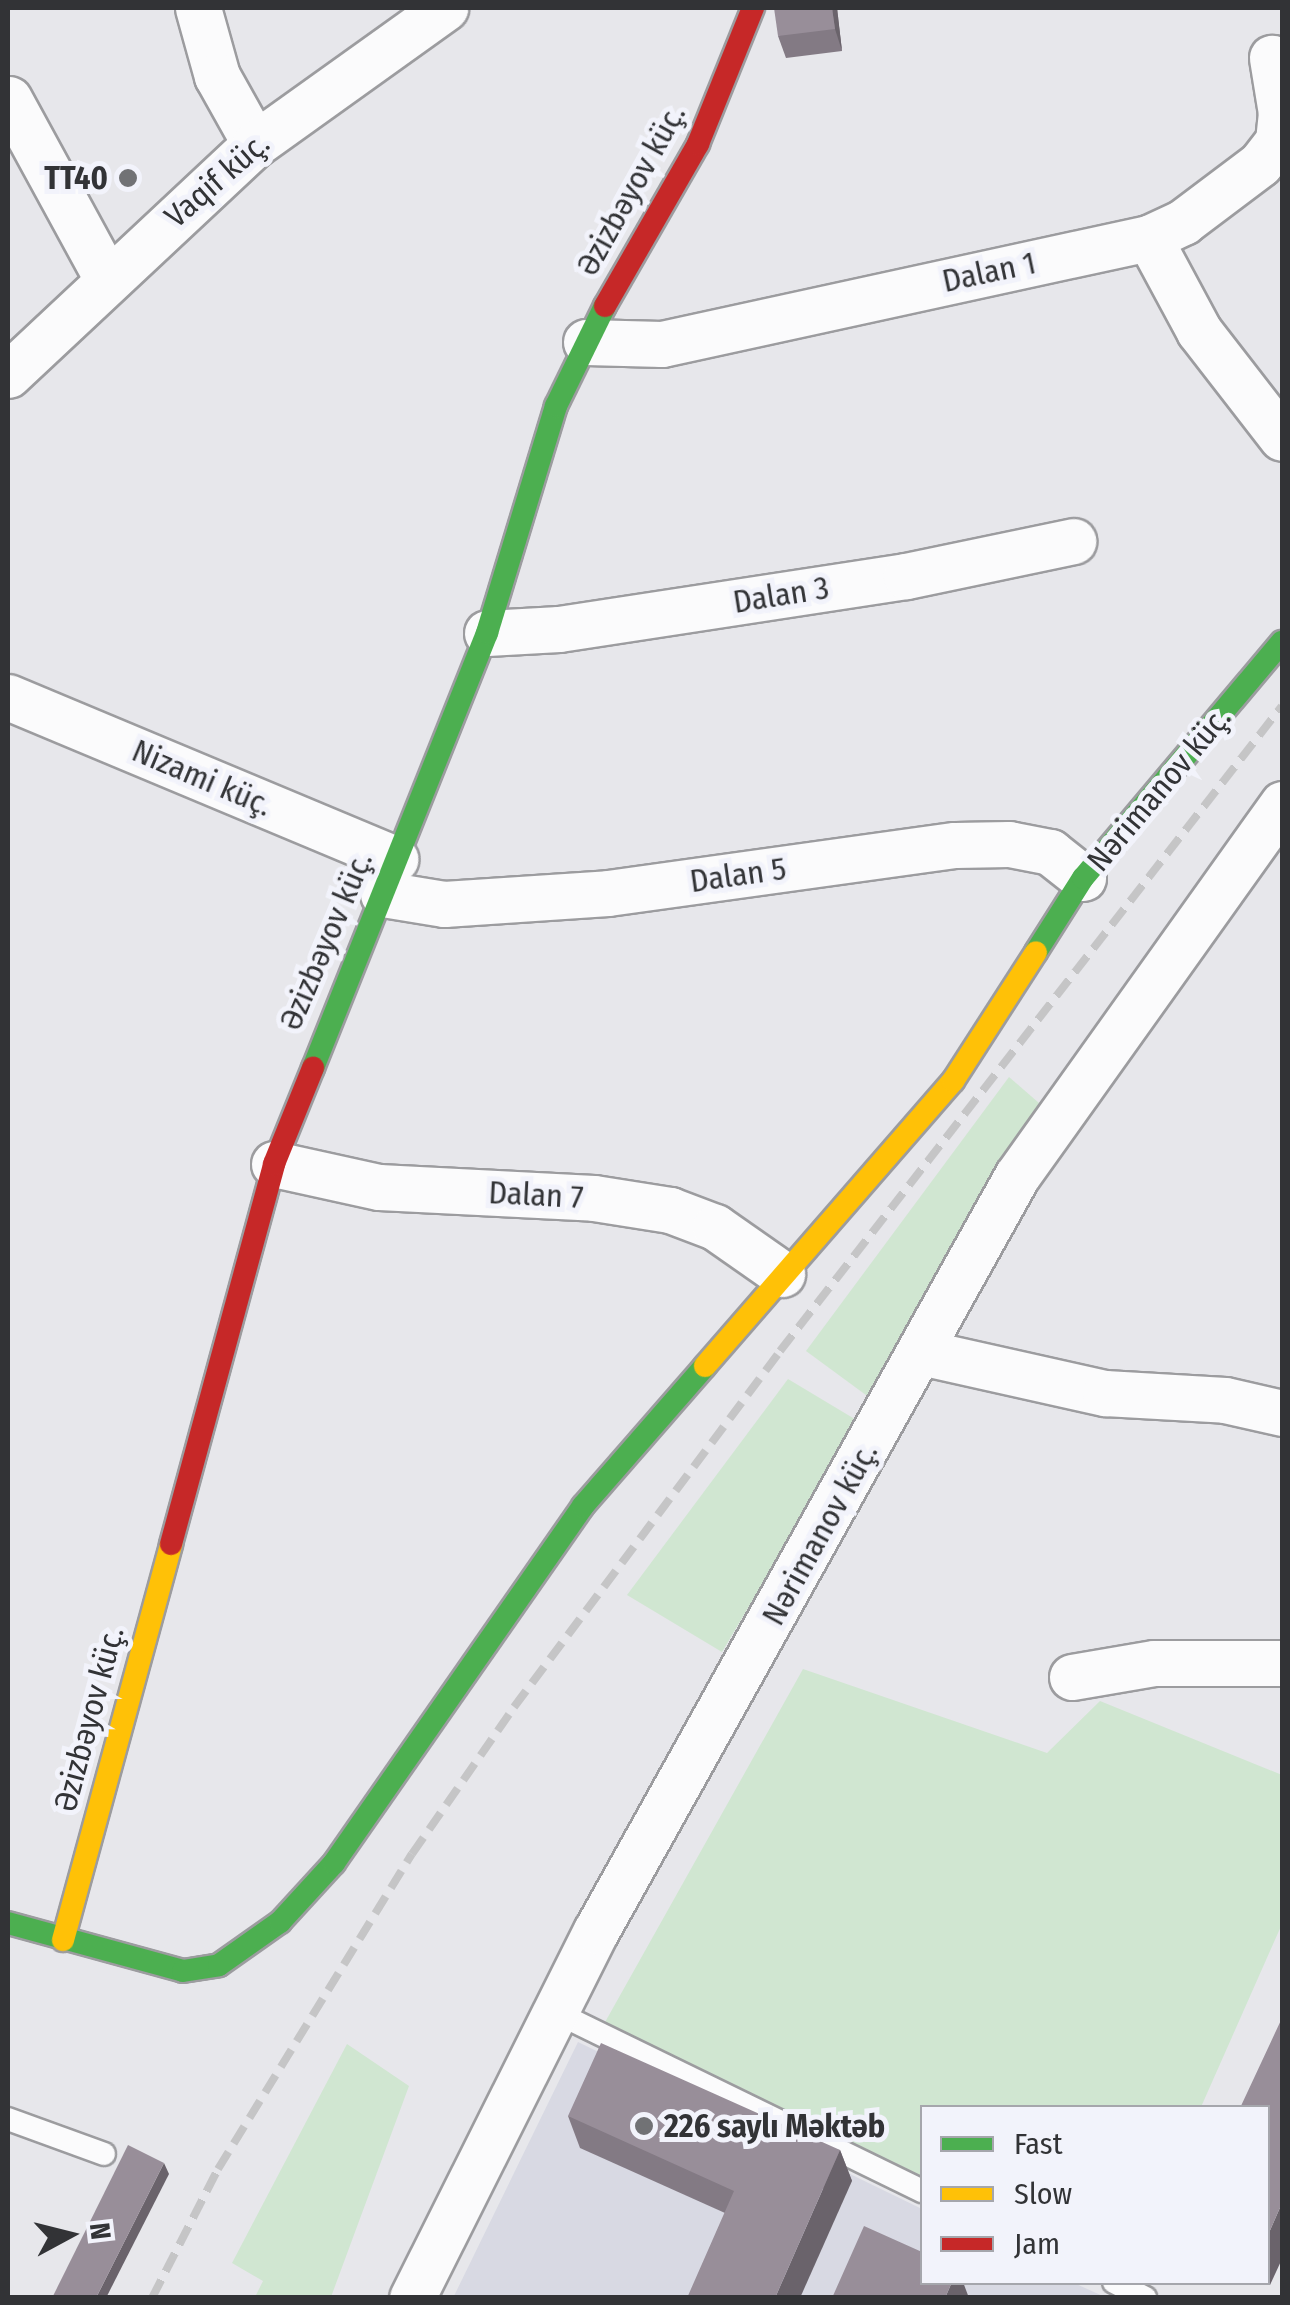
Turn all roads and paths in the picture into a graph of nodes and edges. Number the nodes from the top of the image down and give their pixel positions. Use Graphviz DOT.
graph roads {
  1 [pos="198,8"];
  2 [pos="445,8"];
  3 [pos="754,8"];
  4 [pos="1272,58"];
  5 [pos="9,100"];
  6 [pos="255,144"];
  7 [pos="1149,238"];
  8 [pos="107,278"];
  9 [pos="586,342"];
  10 [pos="8,375"];
  11 [pos="1282,438"];
  12 [pos="1072,540"];
  13 [pos="488,633"];
  14 [pos="1282,642"];
  15 [pos="8,698"];
  16 [pos="1282,804"];
  17 [pos="389,876"];
  18 [pos="1083,878"];
  19 [pos="274,1164"];
  20 [pos="782,1274"];
  21 [pos="921,1352"];
  22 [pos="1282,1413"];
  23 [pos="1282,1663"];
  24 [pos="1072,1677"];
  25 [pos="8,1923"];
  26 [pos="63,1940"];
  27 [pos="553,2012"];
  28 [pos="8,2120"];
  29 [pos="104,2154"];
  30 [pos="920,2190"];
  31 [pos="1120,2285"];
  32 [pos="412,2298"];
  33 [pos="1146,2298"];
  1 -- 6 [label="street"];
  2 -- 6 [label="street, Vaqif küç."];
  3 -- 9 [label="street, Əzizbəyov küç."];
  4 -- 7 [label="street, Dalan 1"];
  5 -- 8 [label="street"];
  6 -- 8 [label="street, Vaqif küç."];
  7 -- 9 [label="street, Dalan 1"];
  7 -- 11 [label="street"];
  8 -- 10 [label="street, Vaqif küç."];
  9 -- 13 [label="street, Əzizbəyov küç."];
  12 -- 13 [label="street, Dalan 3"];
  13 -- 17 [label="street, Əzizbəyov küç."];
  14 -- 18 [label="street, Nərimanov küç."];
  15 -- 17 [label="street, Nizami küç."];
  16 -- 21 [label="street, Nərimanov küç."];
  17 -- 18 [label="street, Dalan 5"];
  17 -- 19 [label="street, Əzizbəyov küç."];
  18 -- 20 [label="street, Nərimanov küç."];
  19 -- 20 [label="street, Dalan 7"];
  19 -- 26 [label="street, Əzizbəyov küç."];
  20 -- 26 [label="street, Nərimanov küç."];
  21 -- 22 [label="street"];
  21 -- 27 [label="street, Nərimanov küç."];
  23 -- 24 [label="street"];
  25 -- 26 [label="street"];
  27 -- 30 [label="lane"];
  27 -- 32 [label="street, Nərimanov küç."];
  28 -- 29 [label="lane"];
  31 -- 33 [label="lane"];
}
